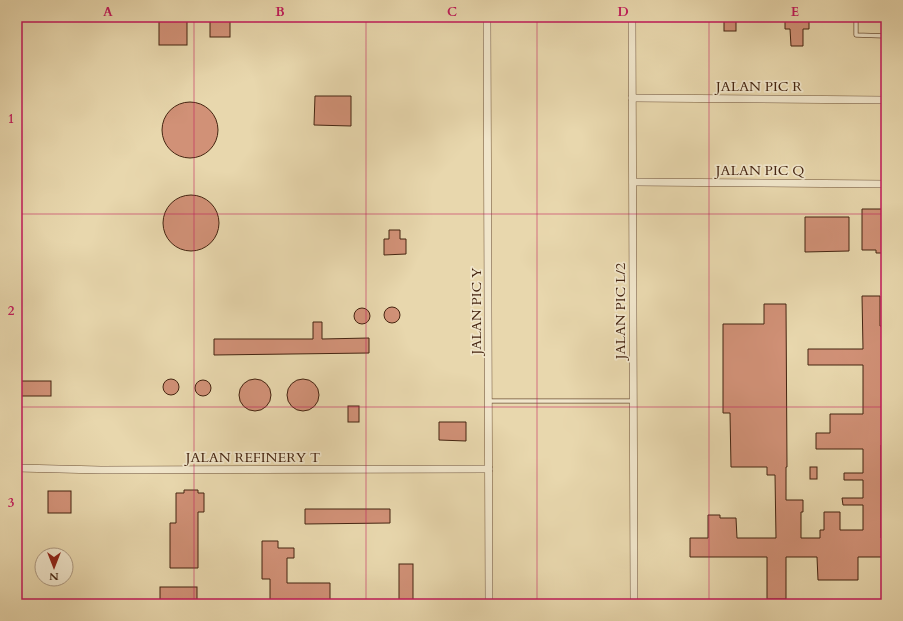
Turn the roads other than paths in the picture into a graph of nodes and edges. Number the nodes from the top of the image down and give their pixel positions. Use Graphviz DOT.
graph roads {
  1 [pos="488,17"];
  2 [pos="632,17"];
  3 [pos="856,17"];
  4 [pos="886,36"];
  5 [pos="632,98"];
  6 [pos="886,100"];
  7 [pos="633,182"];
  8 [pos="886,184"];
  9 [pos="489,400"];
  10 [pos="633,402"];
  11 [pos="17,468"];
  12 [pos="489,469"];
  13 [pos="489,604"];
  14 [pos="634,604"];
  1 -- 9 [label="street, JALAN PIC Y"];
  2 -- 5 [label="street, JALAN PIC L/2"];
  3 -- 4 [label="lane"];
  5 -- 6 [label="street, JALAN PIC R"];
  5 -- 7 [label="street, JALAN PIC L/2"];
  7 -- 8 [label="street, JALAN PIC Q"];
  7 -- 10 [label="street, JALAN PIC L/2"];
  9 -- 10 [label="lane"];
  9 -- 12 [label="street, JALAN PIC Y"];
  10 -- 14 [label="street, JALAN PIC L/2"];
  11 -- 12 [label="street, JALAN REFINERY T"];
  12 -- 13 [label="street, JALAN PIC Y"];
}
